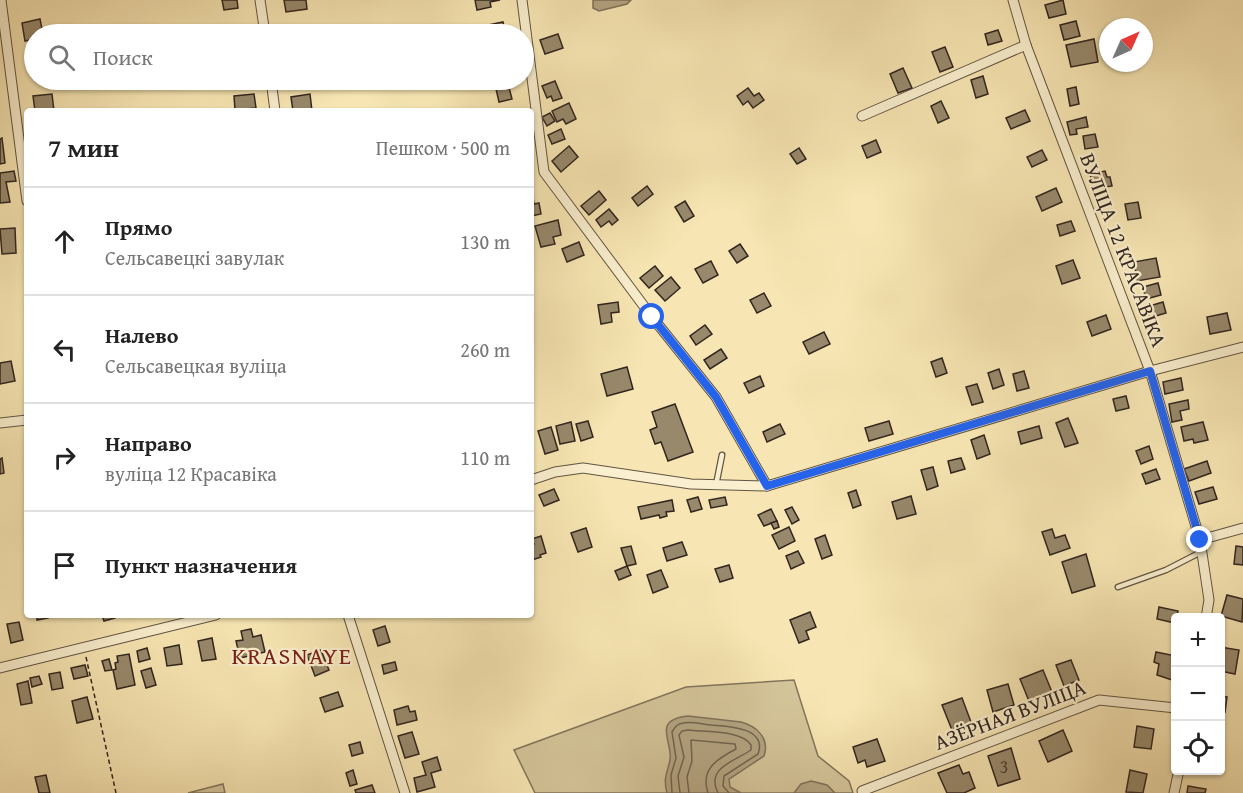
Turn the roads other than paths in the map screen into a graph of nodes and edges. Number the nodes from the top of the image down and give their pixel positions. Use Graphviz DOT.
graph roads {
  1 [pos="1,0"];
  2 [pos="260,0"];
  3 [pos="522,0"];
  4 [pos="1013,0"];
  5 [pos="264,24"];
  6 [pos="525,24"];
  7 [pos="1026,45"];
  8 [pos="272,90"];
  9 [pos="534,90"];
  10 [pos="275,108"];
  11 [pos="862,116"];
  12 [pos="24,178"];
  13 [pos="1243,347"];
  14 [pos="1150,371"];
  15 [pos="24,420"];
  16 [pos="0,423"];
  17 [pos="722,455"];
  18 [pos="534,479"];
  19 [pos="716,484"];
  20 [pos="767,486"];
  21 [pos="1243,528"];
  22 [pos="1200,540"];
  23 [pos="1202,552"];
  24 [pos="1118,587"];
  25 [pos="1207,613"];
  26 [pos="204,618"];
  27 [pos="349,618"];
  28 [pos="0,668"];
  29 [pos="1171,707"];
  30 [pos="1178,775"];
  31 [pos="862,791"];
  32 [pos="405,793"];
  33 [pos="1174,793"];
  1 -- 12 [label="street"];
  2 -- 5 [label="street"];
  3 -- 6 [label="street"];
  4 -- 7 [label="street, ВУЛІЦА 12 КРАСАВІКА"];
  7 -- 11 [label="street"];
  7 -- 14 [label="street, ВУЛІЦА 12 КРАСАВІКА"];
  8 -- 10 [label="street"];
  9 -- 20 [label="street"];
  13 -- 14 [label="street"];
  14 -- 20 [label="street"];
  14 -- 22 [label="street, ВУЛІЦА 12 КРАСАВІКА"];
  15 -- 16 [label="street"];
  17 -- 19 [label="lane"];
  18 -- 19 [label="street"];
  19 -- 20 [label="street"];
  21 -- 22 [label="street"];
  22 -- 23 [label="street, ВУЛІЦА 12 КРАСАВІКА"];
  23 -- 24 [label="lane"];
  23 -- 25 [label="street, ВУЛІЦА 12 КРАСАВІКА"];
  26 -- 28 [label="street"];
  27 -- 32 [label="street"];
  29 -- 31 [label="street, АЗЁРНАЯ ВУЛІЦА"];
  30 -- 33 [label="street"];
}
